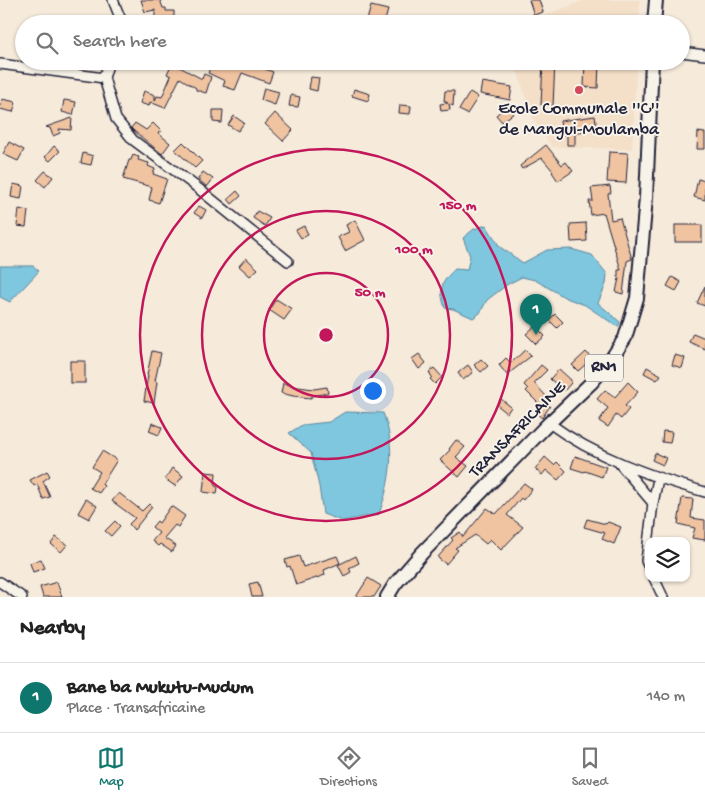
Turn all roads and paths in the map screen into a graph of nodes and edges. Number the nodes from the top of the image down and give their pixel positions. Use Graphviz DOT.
graph roads {
  1 [pos="114,0"];
  2 [pos="656,0"];
  3 [pos="119,15"];
  4 [pos="655,15"];
  5 [pos="690,53"];
  6 [pos="705,55"];
  7 [pos="0,64"];
  8 [pos="15,66"];
  9 [pos="45,70"];
  10 [pos="106,70"];
  11 [pos="652,70"];
  12 [pos="104,78"];
  13 [pos="288,261"];
  14 [pos="549,423"];
  15 [pos="618,462"];
  16 [pos="658,479"];
  17 [pos="705,492"];
  18 [pos="653,503"];
  19 [pos="649,537"];
  20 [pos="0,582"];
  21 [pos="656,582"];
  22 [pos="22,597"];
  23 [pos="387,597"];
  24 [pos="663,597"];
  1 -- 3 [label="street"];
  2 -- 4 [label="highway"];
  5 -- 6 [label="street"];
  7 -- 8 [label="street"];
  9 -- 12 [label="street"];
  10 -- 12 [label="street"];
  11 -- 14 [label="highway, TRANSAFRICAINE / RN1"];
  12 -- 13 [label="street"];
  14 -- 15 [label="street"];
  14 -- 23 [label="highway, TRANSAFRICAINE / RN1"];
  15 -- 16 [label="street"];
  15 -- 18 [label="street"];
  16 -- 17 [label="street"];
  16 -- 18 [label="street"];
  18 -- 19 [label="street"];
  20 -- 22 [label="street"];
  21 -- 24 [label="street"];
}
